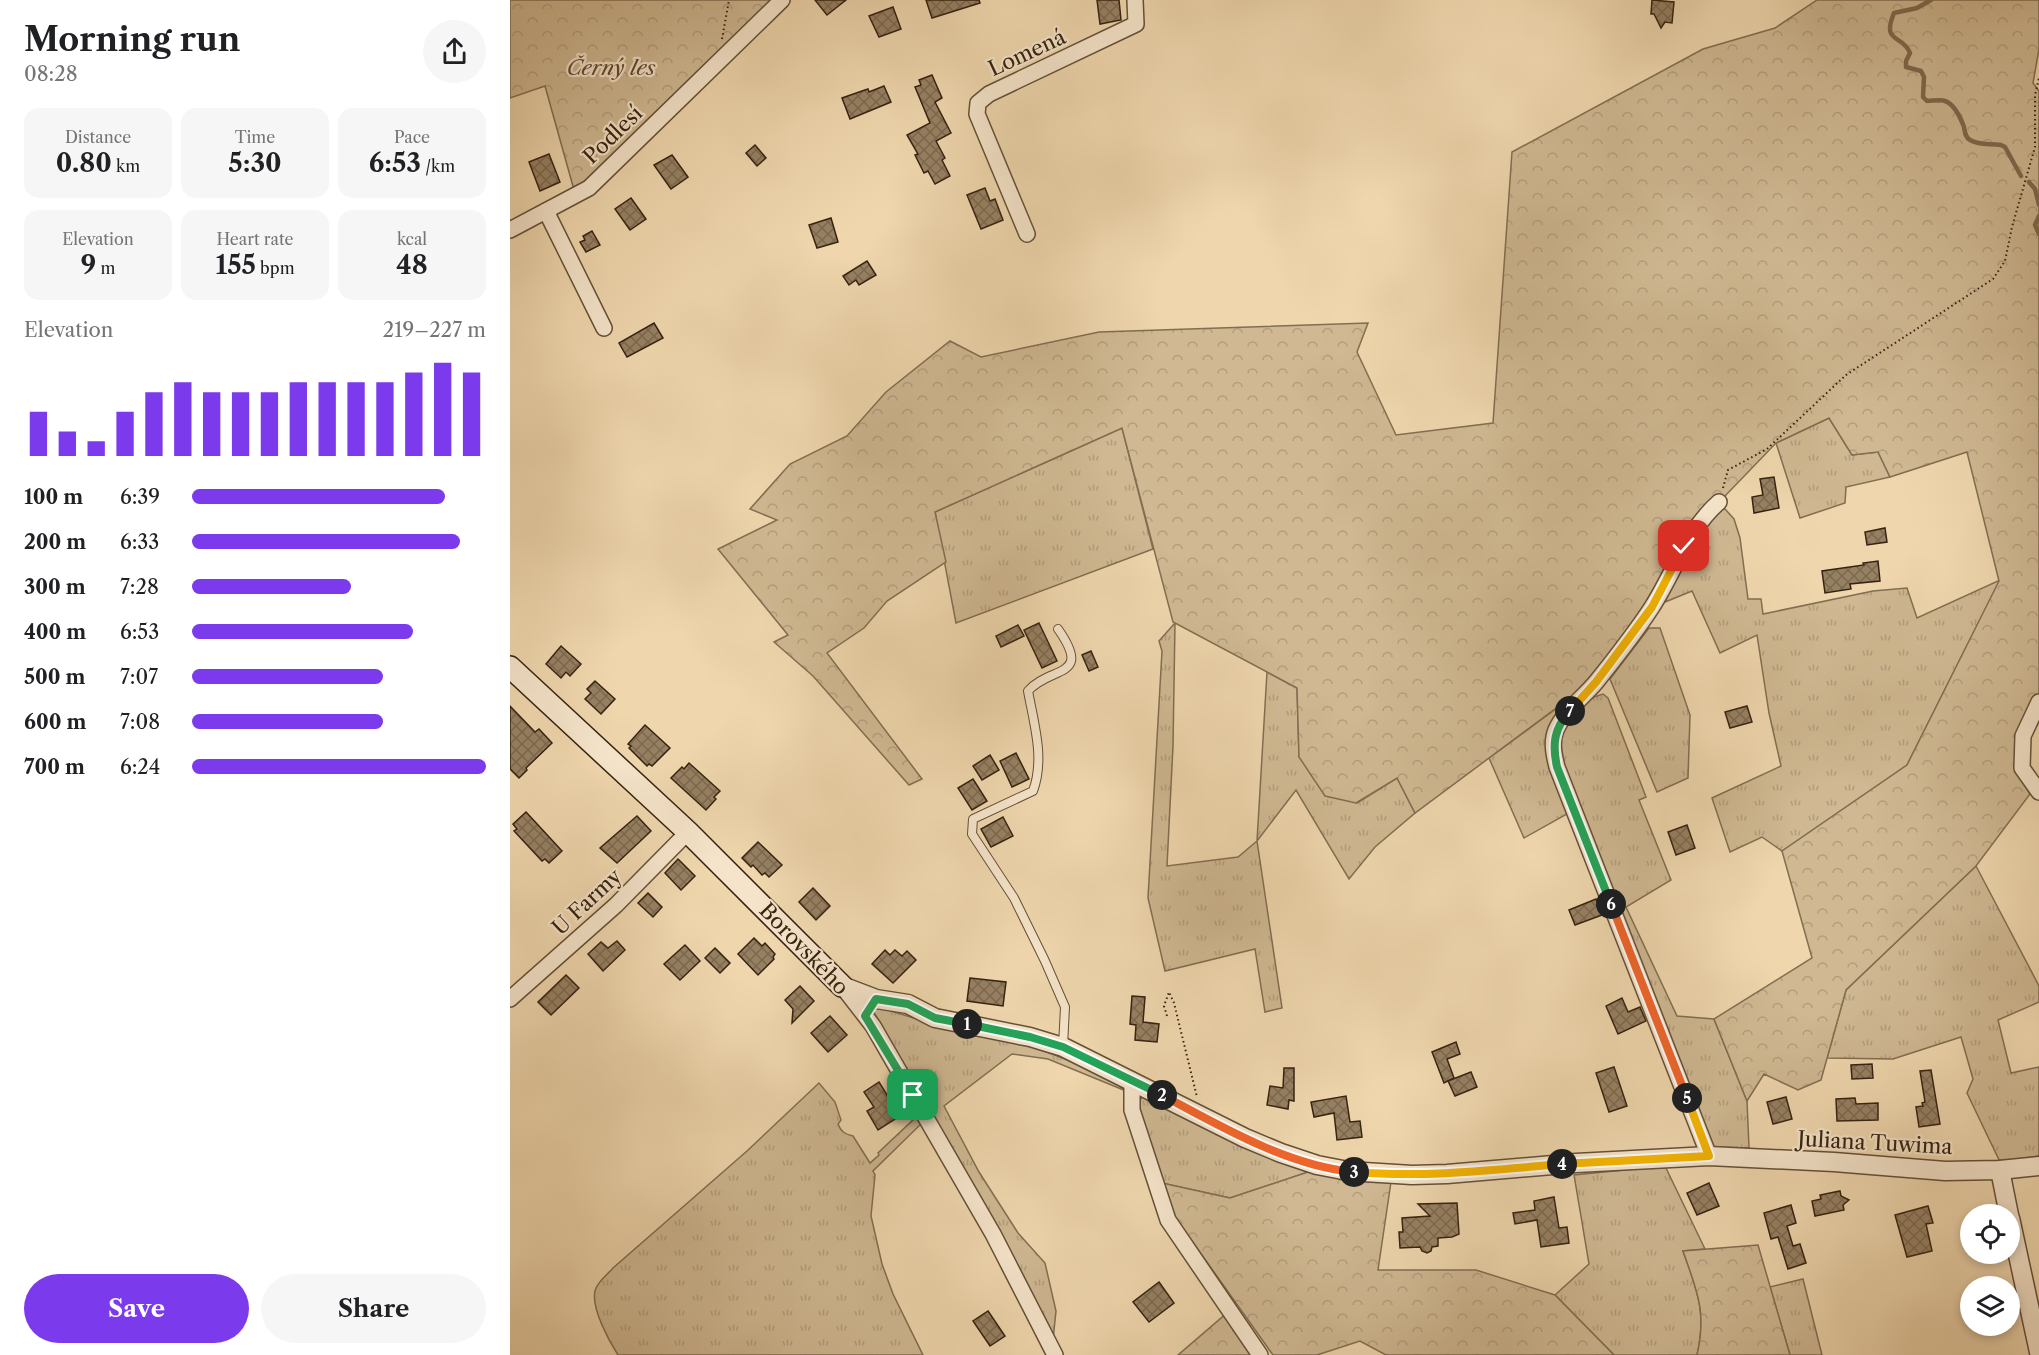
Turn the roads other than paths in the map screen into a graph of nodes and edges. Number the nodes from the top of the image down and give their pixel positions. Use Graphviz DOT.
graph roads {
  1 [pos="782,0"];
  2 [pos="1135,0"];
  3 [pos="546,211"];
  4 [pos="510,230"];
  5 [pos="1027,234"];
  6 [pos="604,328"];
  7 [pos="1719,502"];
  8 [pos="1058,629"];
  9 [pos="510,667"];
  10 [pos="2039,702"];
  11 [pos="2039,792"];
  12 [pos="688,832"];
  13 [pos="842,986"];
  14 [pos="510,999"];
  15 [pos="876,999"];
  16 [pos="865,1016"];
  17 [pos="1063,1047"];
  18 [pos="1132,1080"];
  19 [pos="1709,1156"];
  20 [pos="2039,1166"];
  21 [pos="2000,1170"];
  22 [pos="2007,1204"];
  23 [pos="2020,1263"];
  24 [pos="2039,1352"];
  25 [pos="1055,1355"];
  26 [pos="1260,1355"];
  1 -- 3 [label="street, Podlesí"];
  2 -- 5 [label="street, Lomená"];
  3 -- 4 [label="street, Podlesí"];
  3 -- 6 [label="street"];
  7 -- 19 [label="street"];
  8 -- 17 [label="lane"];
  9 -- 12 [label="main road, Borovského"];
  10 -- 11 [label="street"];
  12 -- 13 [label="main road, Borovského"];
  12 -- 14 [label="street, U Farmy"];
  13 -- 15 [label="street, Juliana Tuwima"];
  13 -- 16 [label="street, Borovského"];
  15 -- 16 [label="street"];
  15 -- 17 [label="street, Juliana Tuwima"];
  16 -- 25 [label="street, Borovského"];
  17 -- 18 [label="street, Juliana Tuwima"];
  18 -- 19 [label="street, Juliana Tuwima"];
  18 -- 26 [label="street"];
  19 -- 21 [label="street, Juliana Tuwima"];
  20 -- 21 [label="street, Juliana Tuwima"];
  21 -- 22 [label="street"];
  23 -- 24 [label="street"];
}
